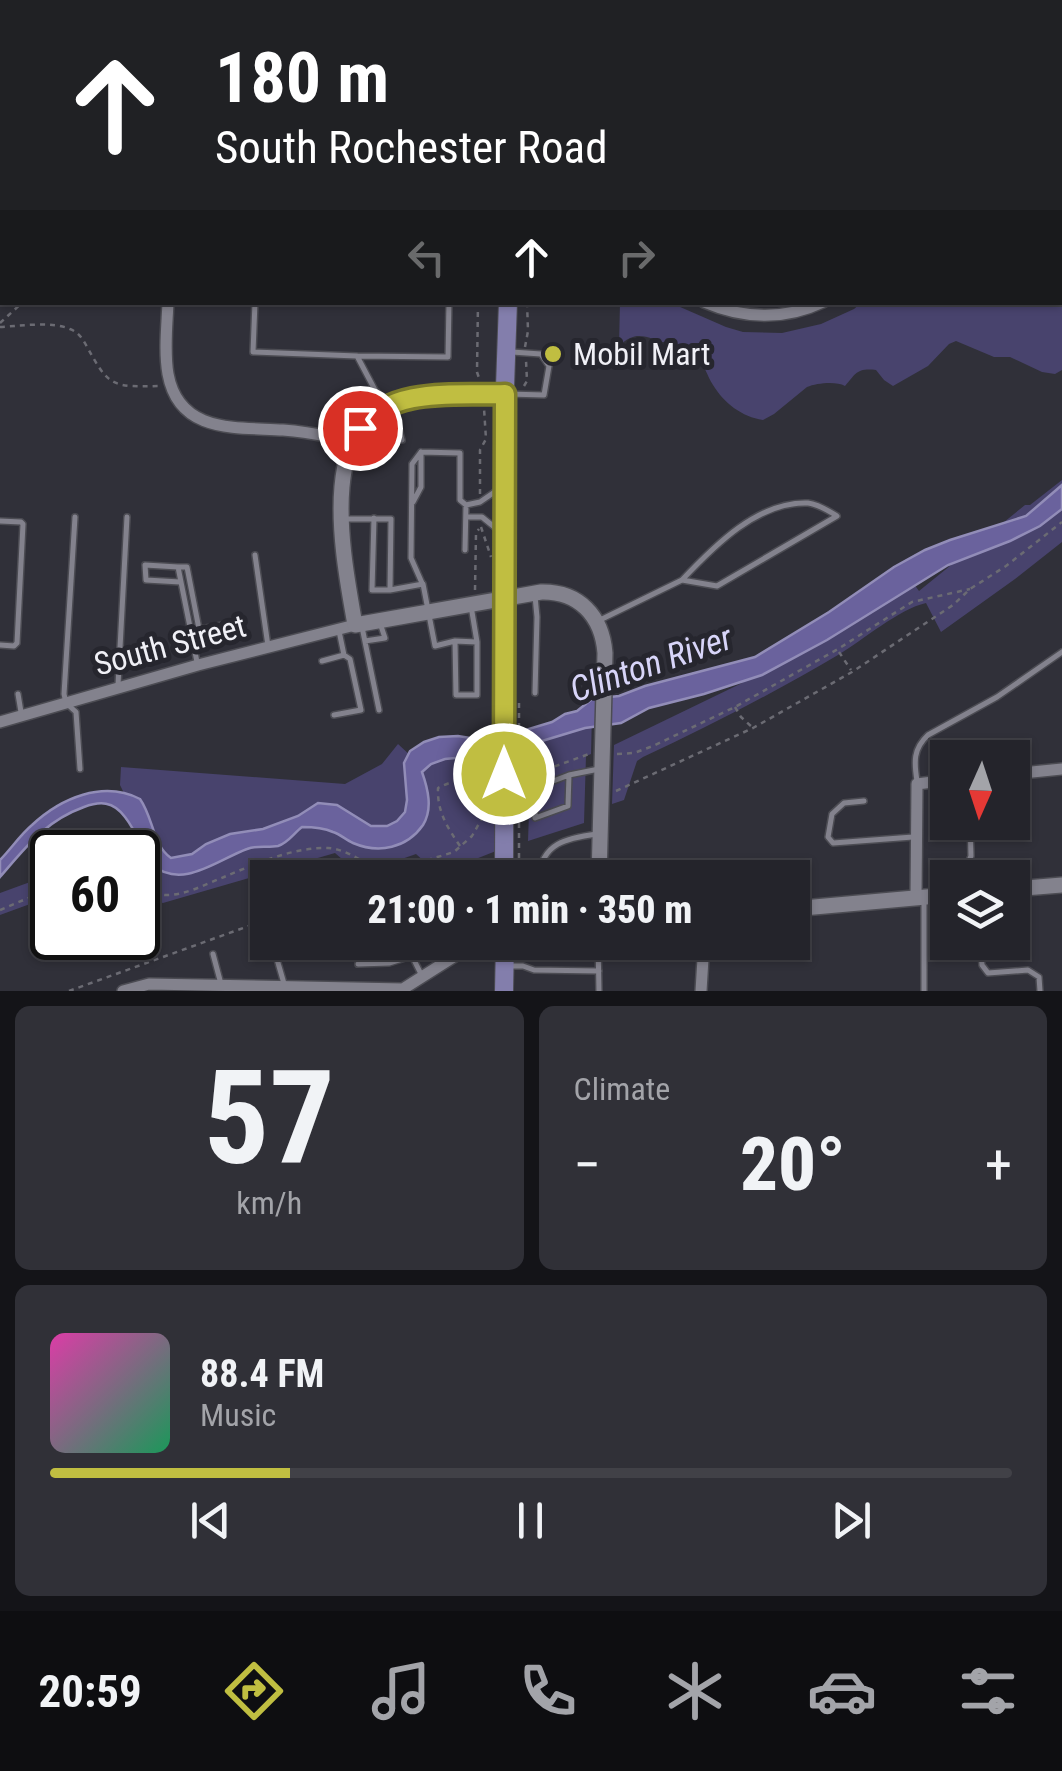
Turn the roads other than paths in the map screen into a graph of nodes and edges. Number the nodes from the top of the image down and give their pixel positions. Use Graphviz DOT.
graph roads {
  1 [pos="168,305"];
  2 [pos="256,305"];
  3 [pos="449,305"];
  4 [pos="508,305"];
  5 [pos="711,305"];
  6 [pos="814,305"];
  7 [pos="506,352"];
  8 [pos="357,356"];
  9 [pos="505,394"];
  10 [pos="389,404"];
  11 [pos="402,440"];
  12 [pos="352,444"];
  13 [pos="505,491"];
  14 [pos="466,505"];
  15 [pos="74,517"];
  16 [pos="127,517"];
  17 [pos="466,517"];
  18 [pos="374,518"];
  19 [pos="342,519"];
  20 [pos="0,521"];
  21 [pos="505,537"];
  22 [pos="465,550"];
  23 [pos="255,555"];
  24 [pos="178,567"];
  25 [pos="682,580"];
  26 [pos="180,582"];
  27 [pos="422,584"];
  28 [pos="390,590"];
  29 [pos="535,592"];
  30 [pos="473,599"];
  31 [pos="195,606"];
  32 [pos="185,608"];
  33 [pos="429,611"];
  34 [pos="379,620"];
  35 [pos="597,622"];
  36 [pos="228,624"];
  37 [pos="351,626"];
  38 [pos="199,629"];
  39 [pos="190,631"];
  40 [pos="365,641"];
  41 [pos="456,641"];
  42 [pos="478,642"];
  43 [pos="0,645"];
  44 [pos="268,646"];
  45 [pos="1062,652"];
  46 [pos="344,655"];
  47 [pos="322,660"];
  48 [pos="198,665"];
  49 [pos="118,688"];
  50 [pos="534,693"];
  51 [pos="18,694"];
  52 [pos="66,702"];
  53 [pos="379,710"];
  54 [pos="22,715"];
  55 [pos="334,716"];
  56 [pos="0,722"];
  57 [pos="599,761"];
  58 [pos="80,769"];
  59 [pos="1062,769"];
  60 [pos="1030,772"];
  61 [pos="569,775"];
  62 [pos="930,782"];
  63 [pos="917,784"];
  64 [pos="864,800"];
  65 [pos="600,834"];
  66 [pos="916,837"];
  67 [pos="504,860"];
  68 [pos="541,860"];
  69 [pos="599,860"];
  70 [pos="1062,884"];
  71 [pos="1030,887"];
  72 [pos="930,896"];
  73 [pos="920,897"];
  74 [pos="810,907"];
  75 [pos="214,954"];
  76 [pos="277,960"];
  77 [pos="399,960"];
  78 [pos="414,960"];
  79 [pos="450,960"];
  80 [pos="505,960"];
  81 [pos="512,960"];
  82 [pos="599,960"];
  83 [pos="703,960"];
  84 [pos="982,960"];
  85 [pos="358,964"];
  86 [pos="600,970"];
  87 [pos="423,979"];
  88 [pos="220,987"];
  89 [pos="285,988"];
  90 [pos="260,989"];
  91 [pos="323,990"];
  92 [pos="386,990"];
  93 [pos="407,990"];
  94 [pos="123,991"];
  95 [pos="504,991"];
  96 [pos="599,991"];
  97 [pos="702,991"];
  98 [pos="924,991"];
  99 [pos="1040,991"];
  1 -- 12 [label="street"];
  2 -- 8 [label="lane"];
  3 -- 8 [label="lane"];
  4 -- 7 [label="main road"];
  5 -- 6 [label="street"];
  7 -- 9 [label="main road"];
  7 -- 9 [label="lane"];
  8 -- 10 [label="lane"];
  9 -- 10 [label="street"];
  9 -- 13 [label="main road"];
  10 -- 11 [label="lane"];
  10 -- 12 [label="street"];
  12 -- 19 [label="street"];
  13 -- 14 [label="lane"];
  13 -- 21 [label="main road"];
  14 -- 17 [label="lane"];
  14 -- 27 [label="lane"];
  15 -- 52 [label="lane"];
  16 -- 49 [label="lane"];
  17 -- 21 [label="lane"];
  17 -- 22 [label="lane"];
  18 -- 19 [label="lane"];
  18 -- 28 [label="lane"];
  18 -- 28 [label="lane"];
  19 -- 37 [label="street"];
  20 -- 43 [label="lane"];
  21 -- 67 [label="main road, bridge"];
  23 -- 44 [label="lane"];
  24 -- 26 [label="lane"];
  24 -- 26 [label="lane"];
  24 -- 31 [label="lane"];
  25 -- 25 [label="lane"];
  25 -- 35 [label="lane"];
  26 -- 32 [label="lane"];
  27 -- 28 [label="lane"];
  27 -- 33 [label="lane"];
  29 -- 30 [label="street"];
  29 -- 35 [label="street"];
  29 -- 50 [label="lane"];
  30 -- 33 [label="street"];
  30 -- 42 [label="lane"];
  31 -- 32 [label="lane"];
  31 -- 38 [label="lane"];
  32 -- 39 [label="lane"];
  33 -- 34 [label="street"];
  33 -- 41 [label="lane"];
  34 -- 37 [label="street"];
  34 -- 40 [label="lane"];
  35 -- 57 [label="street"];
  36 -- 38 [label="lane"];
  37 -- 40 [label="lane"];
  37 -- 44 [label="street, South Street"];
  37 -- 46 [label="lane"];
  38 -- 39 [label="lane"];
  39 -- 48 [label="lane"];
  40 -- 53 [label="lane"];
  41 -- 42 [label="lane"];
  41 -- 42 [label="lane"];
  44 -- 48 [label="street, South Street"];
  45 -- 63 [label="lane"];
  46 -- 47 [label="lane"];
  46 -- 55 [label="lane"];
  48 -- 49 [label="street, South Street"];
  49 -- 52 [label="street, South Street"];
  51 -- 54 [label="lane"];
  52 -- 54 [label="street, South Street"];
  52 -- 58 [label="lane"];
  54 -- 56 [label="street, South Street"];
  57 -- 61 [label="lane"];
  57 -- 65 [label="street"];
  59 -- 60 [label="street"];
  61 -- 61 [label="lane"];
  62 -- 63 [label="street"];
  63 -- 66 [label="street"];
  64 -- 66 [label="lane"];
  65 -- 68 [label="lane"];
  65 -- 69 [label="street"];
  66 -- 73 [label="street"];
  70 -- 71 [label="street"];
  72 -- 73 [label="street"];
  73 -- 74 [label="street"];
  73 -- 98 [label="lane"];
  75 -- 88 [label="lane"];
  76 -- 89 [label="lane"];
  77 -- 85 [label="lane"];
  78 -- 87 [label="lane"];
  79 -- 87 [label="street"];
  80 -- 95 [label="main road"];
  81 -- 86 [label="lane"];
  82 -- 86 [label="lane"];
  83 -- 97 [label="street"];
  84 -- 99 [label="lane"];
  86 -- 96 [label="lane"];
  87 -- 93 [label="street"];
  88 -- 90 [label="street"];
  88 -- 94 [label="street"];
  89 -- 90 [label="street"];
  89 -- 91 [label="street"];
  91 -- 92 [label="street"];
  92 -- 93 [label="street"];
}
